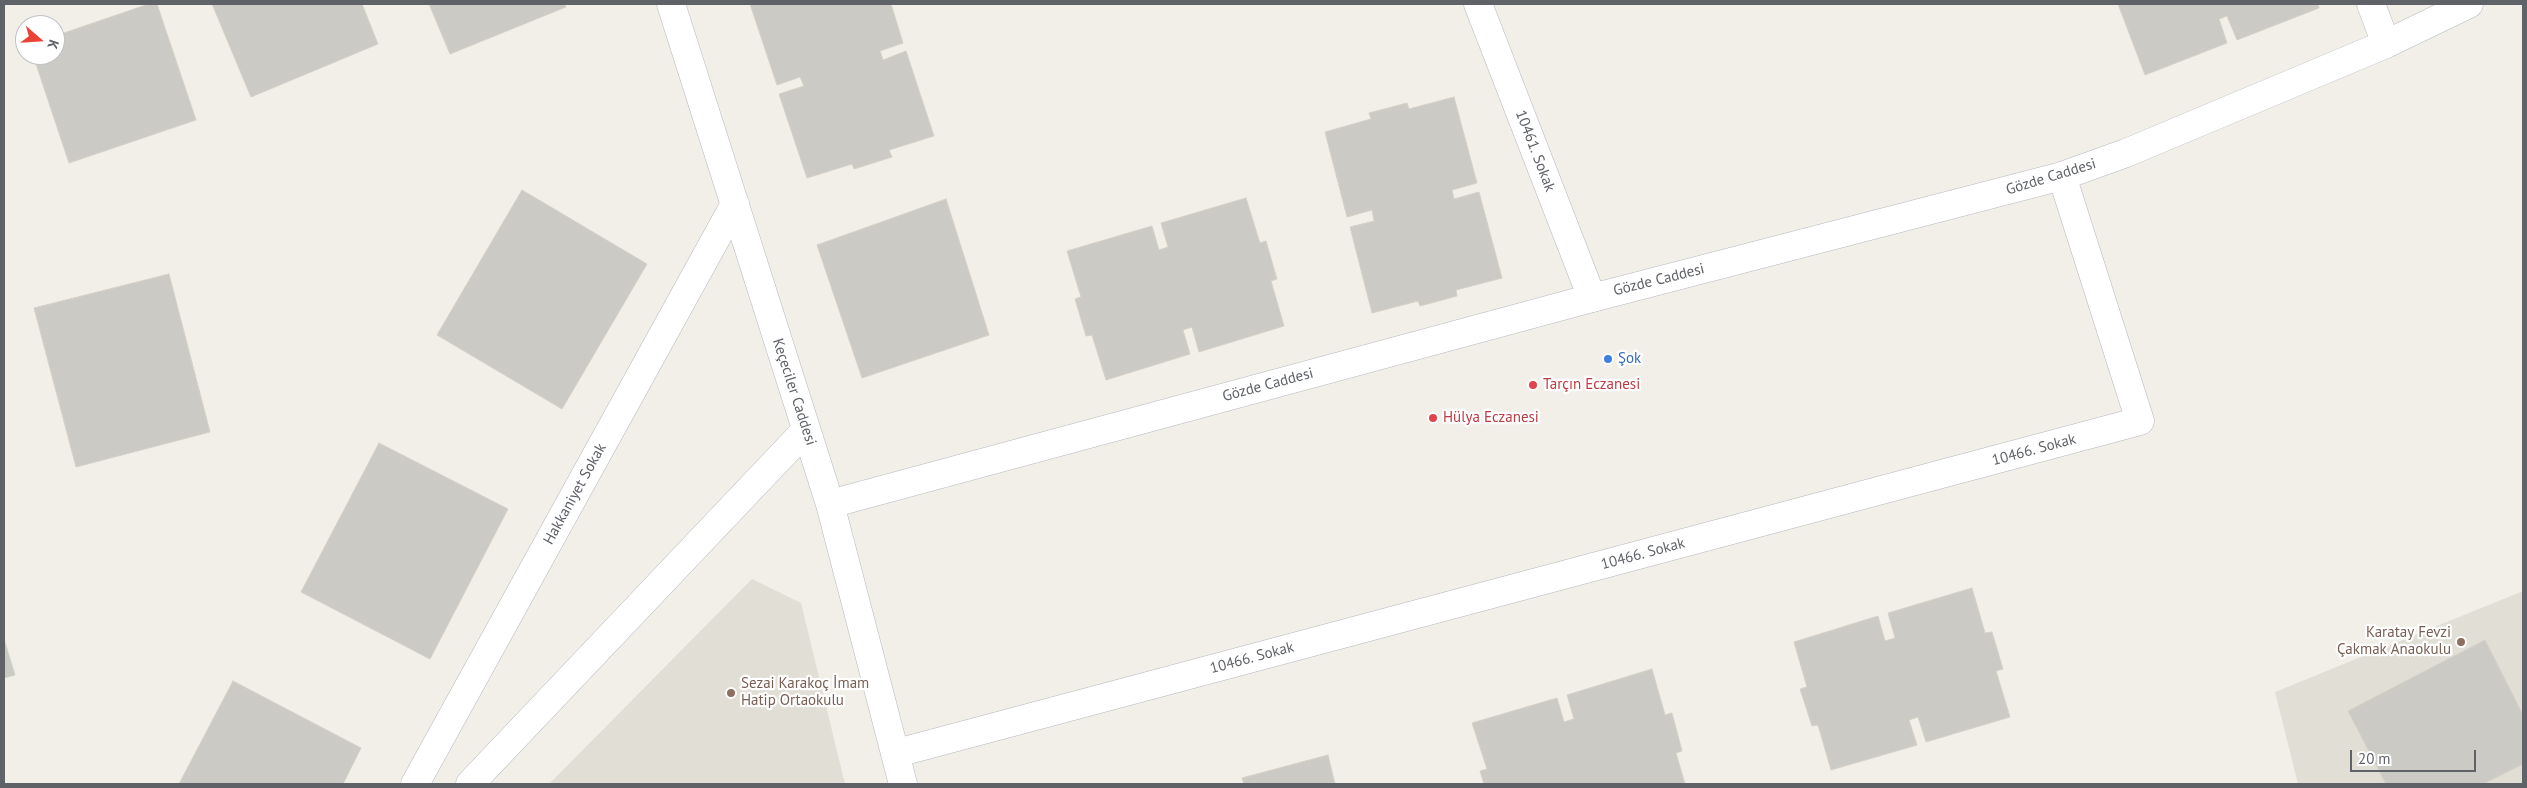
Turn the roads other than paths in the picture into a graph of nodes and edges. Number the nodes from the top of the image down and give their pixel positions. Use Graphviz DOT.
graph roads {
  1 [pos="671,4"];
  2 [pos="1478,4"];
  3 [pos="2371,4"];
  4 [pos="2469,4"];
  5 [pos="2386,44"];
  6 [pos="2062,176"];
  7 [pos="735,204"];
  8 [pos="1592,298"];
  9 [pos="806,430"];
  10 [pos="830,504"];
  11 [pos="897,753"];
  12 [pos="415,784"];
  13 [pos="470,784"];
  14 [pos="903,784"];
  1 -- 7 [label="street, Keçeciler Caddesi"];
  2 -- 8 [label="street, 10461. Sokak"];
  3 -- 5 [label="street"];
  4 -- 5 [label="street, Gözde Caddesi"];
  5 -- 6 [label="street, Gözde Caddesi"];
  6 -- 8 [label="street, Gözde Caddesi"];
  6 -- 11 [label="street, 10466. Sokak"];
  7 -- 9 [label="street, Keçeciler Caddesi"];
  7 -- 12 [label="street, Hakkaniyet Sokak"];
  8 -- 10 [label="street, Gözde Caddesi"];
  9 -- 10 [label="street, Keçeciler Caddesi"];
  9 -- 13 [label="street"];
  10 -- 11 [label="street, Keçeciler Caddesi"];
  11 -- 14 [label="street, Keçeciler Caddesi"];
}
